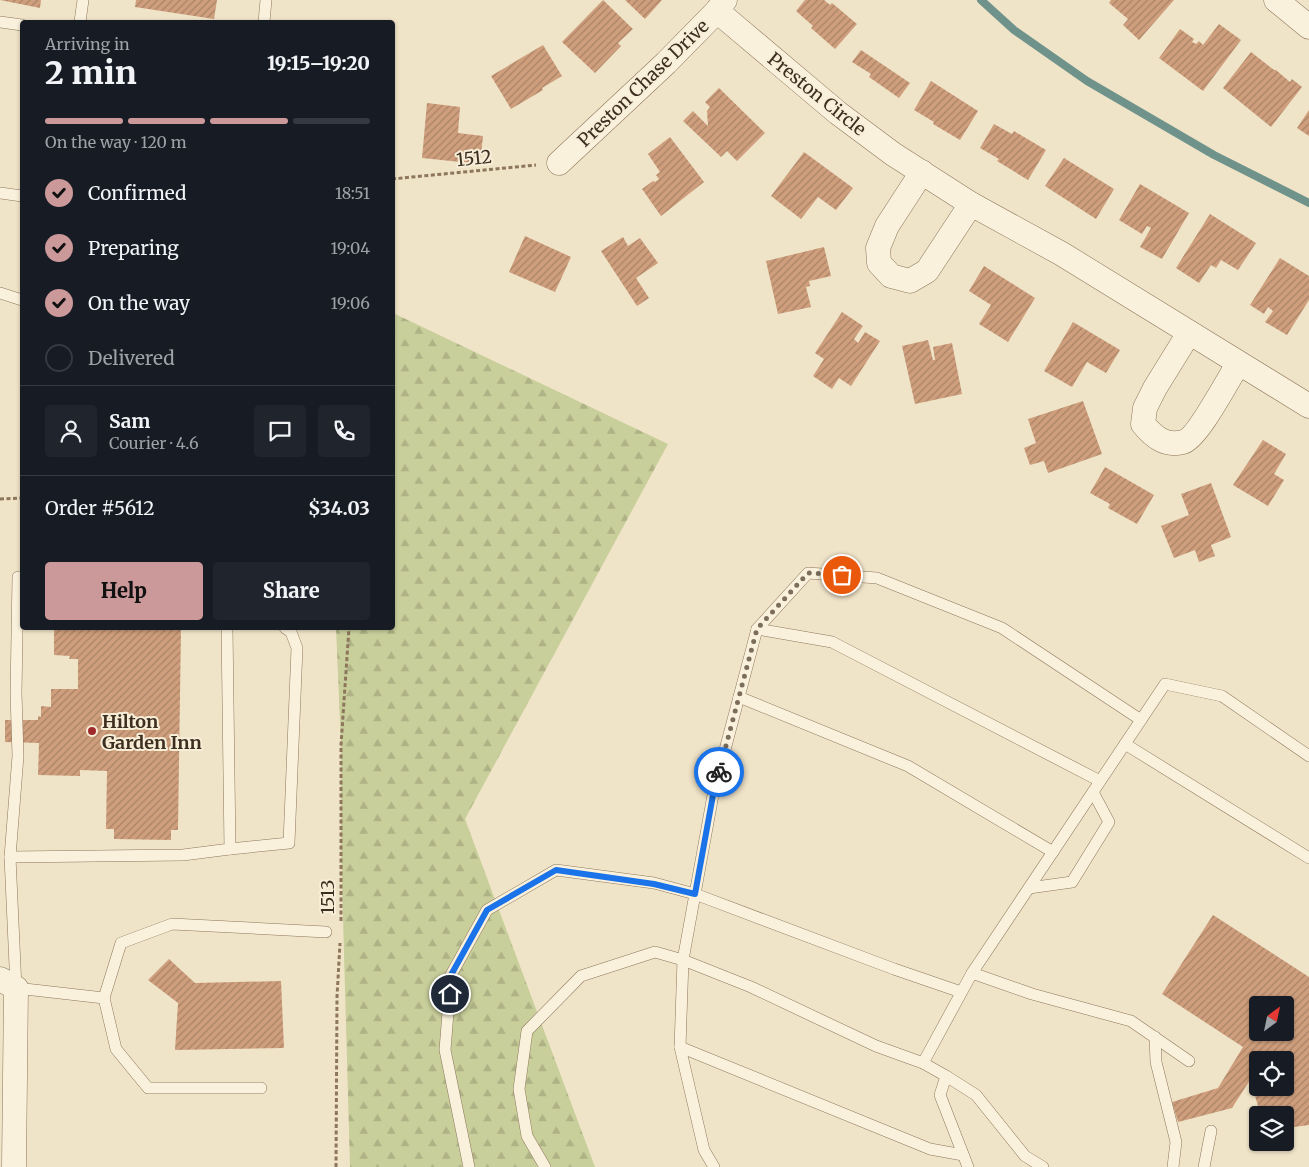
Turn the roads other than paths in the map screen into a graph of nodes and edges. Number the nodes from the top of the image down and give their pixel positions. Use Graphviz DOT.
graph roads {
  1 [pos="83,0"];
  2 [pos="266,0"];
  3 [pos="1276,0"];
  4 [pos="721,6"];
  5 [pos="80,20"];
  6 [pos="264,20"];
  7 [pos="0,22"];
  8 [pos="20,25"];
  9 [pos="1309,27"];
  10 [pos="559,163"];
  11 [pos="922,172"];
  12 [pos="0,193"];
  13 [pos="20,196"];
  14 [pos="971,204"];
  15 [pos="0,294"];
  16 [pos="20,299"];
  17 [pos="1189,333"];
  18 [pos="1238,364"];
  19 [pos="1309,406"];
  20 [pos="20,577"];
  21 [pos="757,629"];
  22 [pos="227,630"];
  23 [pos="288,630"];
  24 [pos="739,697"];
  25 [pos="1141,720"];
  26 [pos="1125,744"];
  27 [pos="1309,756"];
  28 [pos="1100,781"];
  29 [pos="1093,792"];
  30 [pos="230,849"];
  31 [pos="1053,852"];
  32 [pos="10,857"];
  33 [pos="1309,858"];
  34 [pos="1029,888"];
  35 [pos="695,894"];
  36 [pos="326,932"];
  37 [pos="683,960"];
  38 [pos="972,973"];
  39 [pos="8,983"];
  40 [pos="961,992"];
  41 [pos="104,998"];
  42 [pos="1155,1037"];
  43 [pos="680,1047"];
  44 [pos="1189,1061"];
  45 [pos="923,1063"];
  46 [pos="946,1076"];
  47 [pos="261,1088"];
  48 [pos="1211,1131"];
  49 [pos="963,1155"];
  50 [pos="14,1167"];
  51 [pos="469,1167"];
  52 [pos="545,1167"];
  53 [pos="714,1167"];
  54 [pos="968,1167"];
  55 [pos="1042,1167"];
  56 [pos="1172,1167"];
  57 [pos="1204,1167"];
  1 -- 5 [label="lane"];
  2 -- 6 [label="lane"];
  3 -- 9 [label="street"];
  4 -- 10 [label="street, Preston Chase Drive"];
  4 -- 11 [label="street, Preston Circle"];
  7 -- 8 [label="lane"];
  11 -- 14 [label="street, Preston Circle"];
  11 -- 14 [label="street"];
  12 -- 13 [label="lane"];
  14 -- 17 [label="street, Preston Circle"];
  15 -- 16 [label="lane"];
  17 -- 18 [label="street, Preston Circle"];
  17 -- 18 [label="street"];
  18 -- 19 [label="street, Preston Circle"];
  20 -- 32 [label="lane"];
  21 -- 24 [label="lane"];
  21 -- 25 [label="lane"];
  21 -- 28 [label="lane"];
  22 -- 30 [label="lane"];
  23 -- 30 [label="lane"];
  24 -- 31 [label="lane"];
  24 -- 35 [label="lane"];
  25 -- 26 [label="lane"];
  25 -- 27 [label="lane"];
  26 -- 28 [label="lane"];
  26 -- 33 [label="lane"];
  28 -- 29 [label="lane"];
  29 -- 31 [label="lane"];
  29 -- 34 [label="lane"];
  30 -- 32 [label="lane"];
  31 -- 34 [label="lane"];
  32 -- 39 [label="lane"];
  34 -- 38 [label="lane"];
  35 -- 37 [label="lane"];
  35 -- 40 [label="lane"];
  35 -- 51 [label="lane"];
  36 -- 41 [label="lane"];
  37 -- 43 [label="lane"];
  37 -- 45 [label="lane"];
  37 -- 52 [label="lane"];
  38 -- 40 [label="lane"];
  38 -- 42 [label="lane"];
  39 -- 41 [label="lane"];
  39 -- 50 [label="street"];
  40 -- 45 [label="lane"];
  41 -- 47 [label="lane"];
  42 -- 44 [label="lane"];
  42 -- 56 [label="lane"];
  43 -- 49 [label="lane"];
  43 -- 53 [label="lane"];
  45 -- 46 [label="lane"];
  46 -- 49 [label="lane"];
  46 -- 55 [label="lane"];
  48 -- 57 [label="lane"];
  49 -- 54 [label="lane"];
}
